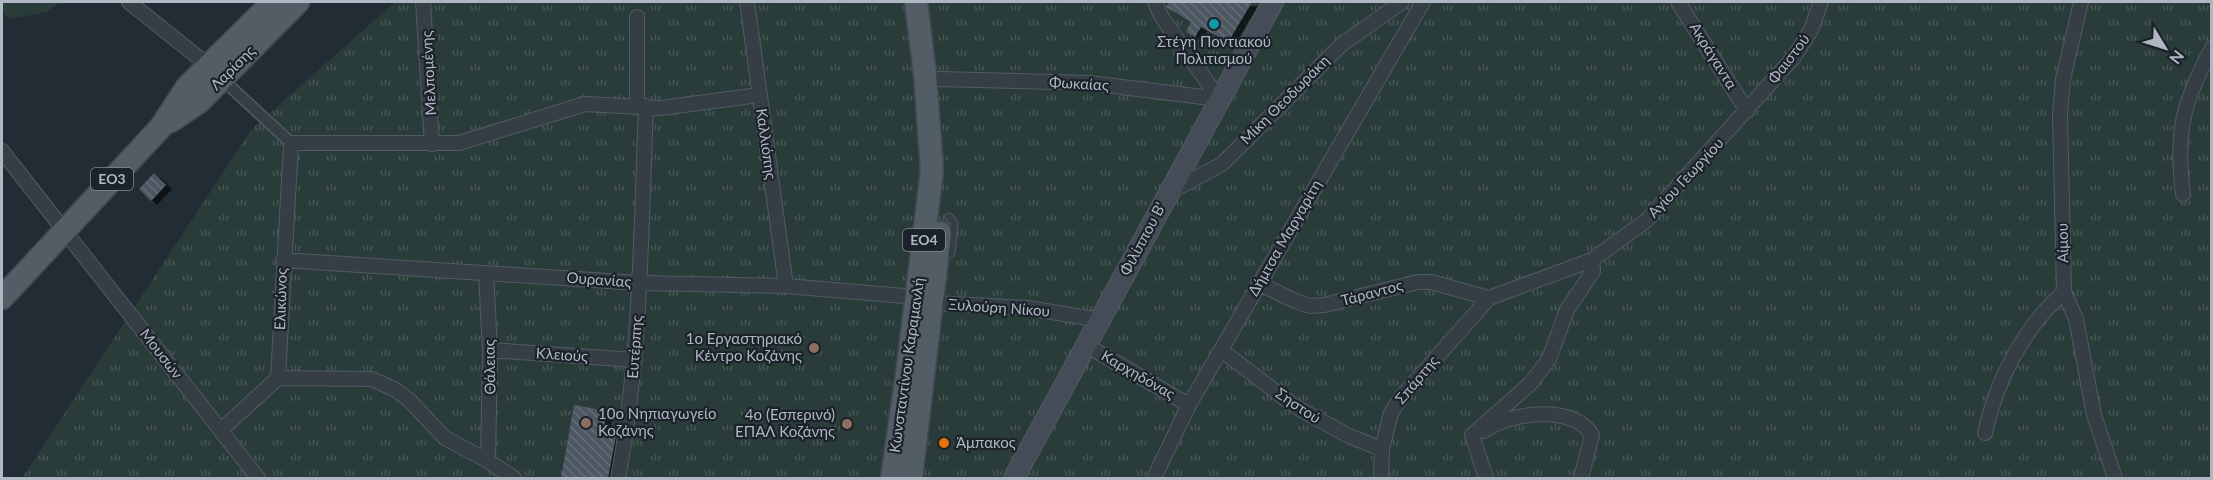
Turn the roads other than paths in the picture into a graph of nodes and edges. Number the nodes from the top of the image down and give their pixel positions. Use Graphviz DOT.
graph roads {
  1 [pos="129,2"];
  2 [pos="273,2"];
  3 [pos="298,2"];
  4 [pos="423,2"];
  5 [pos="747,2"];
  6 [pos="916,2"];
  7 [pos="928,2"];
  8 [pos="1155,2"];
  9 [pos="1273,2"];
  10 [pos="1402,2"];
  11 [pos="1423,2"];
  12 [pos="1678,2"];
  13 [pos="1821,2"];
  14 [pos="2081,2"];
  15 [pos="637,17"];
  16 [pos="2211,48"];
  17 [pos="216,72"];
  18 [pos="938,79"];
  19 [pos="759,95"];
  20 [pos="1219,99"];
  21 [pos="641,106"];
  22 [pos="1747,111"];
  23 [pos="291,143"];
  24 [pos="432,144"];
  25 [pos="2,151"];
  26 [pos="1167,194"];
  27 [pos="2183,194"];
  28 [pos="949,217"];
  29 [pos="63,232"];
  30 [pos="945,257"];
  31 [pos="283,260"];
  32 [pos="1592,260"];
  33 [pos="486,273"];
  34 [pos="639,283"];
  35 [pos="1258,283"];
  36 [pos="786,286"];
  37 [pos="2064,292"];
  38 [pos="2,298"];
  39 [pos="1489,298"];
  40 [pos="925,300"];
  41 [pos="1100,320"];
  42 [pos="1086,345"];
  43 [pos="490,350"];
  44 [pos="1221,350"];
  45 [pos="635,360"];
  46 [pos="278,378"];
  47 [pos="1189,405"];
  48 [pos="221,430"];
  49 [pos="1985,433"];
  50 [pos="1473,440"];
  51 [pos="1382,449"];
  52 [pos="488,461"];
  53 [pos="258,478"];
  54 [pos="514,478"];
  55 [pos="618,478"];
  56 [pos="892,478"];
  57 [pos="911,478"];
  58 [pos="1014,478"];
  59 [pos="1154,478"];
  60 [pos="1381,478"];
  61 [pos="1486,478"];
  62 [pos="1581,478"];
  63 [pos="2115,478"];
  1 -- 17 [label="street"];
  2 -- 17 [label="main road, Λαρίσης / ΕΟ3"];
  3 -- 17 [label="main road, Λαρίσης / ΕΟ3"];
  4 -- 24 [label="street, Μελπομένης"];
  5 -- 19 [label="street, Καλλιόπης"];
  6 -- 40 [label="main road, Κωνσταντίνου Καραμανλή / ΕΟ4"];
  7 -- 18 [label="main road, Κωνσταντίνου Καραμανλή / ΕΟ4"];
  8 -- 20 [label="street"];
  9 -- 20 [label="main road, Φιλίππου Β'"];
  10 -- 26 [label="street, Μίκη Θεοδωράκη"];
  11 -- 35 [label="street, Δήμτσα Μαργαρίτη"];
  12 -- 22 [label="street, Ακράγαντα"];
  13 -- 22 [label="street, Φαιστού"];
  14 -- 37 [label="street, Αίμου"];
  15 -- 21 [label="street, Ευτέρπης"];
  16 -- 27 [label="street"];
  17 -- 23 [label="street"];
  17 -- 29 [label="main road, Λαρίσης / ΕΟ3"];
  18 -- 20 [label="street, Φωκαίας"];
  18 -- 40 [label="main road, Κωνσταντίνου Καραμανλή / ΕΟ4"];
  19 -- 21 [label="street"];
  19 -- 36 [label="street, Καλλιόπης"];
  20 -- 26 [label="main road, Φιλίππου Β'"];
  21 -- 24 [label="street"];
  21 -- 34 [label="street, Ευτέρπης"];
  22 -- 32 [label="street, Αγίου Γεωργίου"];
  23 -- 24 [label="street"];
  23 -- 31 [label="street, Ελικώνος"];
  25 -- 29 [label="street, Μουσών"];
  26 -- 41 [label="main road, Φιλίππου Β'"];
  28 -- 30 [label="lane"];
  29 -- 38 [label="main road, ΕΟ3"];
  29 -- 48 [label="street, Μουσών"];
  31 -- 33 [label="street, Ουρανίας"];
  31 -- 46 [label="street, Ελικώνος"];
  32 -- 39 [label="street, Αγίου Γεωργίου"];
  32 -- 50 [label="street"];
  33 -- 34 [label="street, Ουρανίας"];
  33 -- 43 [label="street, Θάλειας"];
  34 -- 36 [label="street, Ουρανίας"];
  34 -- 45 [label="street, Ευτέρπης"];
  35 -- 39 [label="street, Τάραντος"];
  35 -- 44 [label="street, Δήμτσα Μαργαρίτη"];
  36 -- 40 [label="street, Ουρανίας"];
  37 -- 49 [label="street"];
  37 -- 63 [label="street, Αίμου"];
  39 -- 51 [label="street, Σπάρτης"];
  40 -- 41 [label="street, Ξυλούρη Νίκου"];
  40 -- 56 [label="main road, Κωνσταντίνου Καραμανλή / ΕΟ4"];
  40 -- 57 [label="main road, Κωνσταντίνου Καραμανλή / ΕΟ4"];
  41 -- 42 [label="main road, Φιλίππου Β'"];
  42 -- 47 [label="street, Καρχηδόνας"];
  42 -- 58 [label="main road, Φιλίππου Β'"];
  43 -- 45 [label="street, Κλειούς"];
  43 -- 52 [label="street, Θάλειας"];
  44 -- 47 [label="street, Δήμτσα Μαργαρίτη"];
  44 -- 51 [label="street, Σηστού"];
  45 -- 55 [label="street, Ευτέρπης"];
  46 -- 48 [label="street"];
  46 -- 52 [label="street"];
  47 -- 59 [label="street, Δήμτσα Μαργαρίτη"];
  48 -- 53 [label="street, Μουσών"];
  50 -- 61 [label="street"];
  50 -- 62 [label="street"];
  51 -- 60 [label="street, Σπάρτης"];
  52 -- 54 [label="street"];
}
